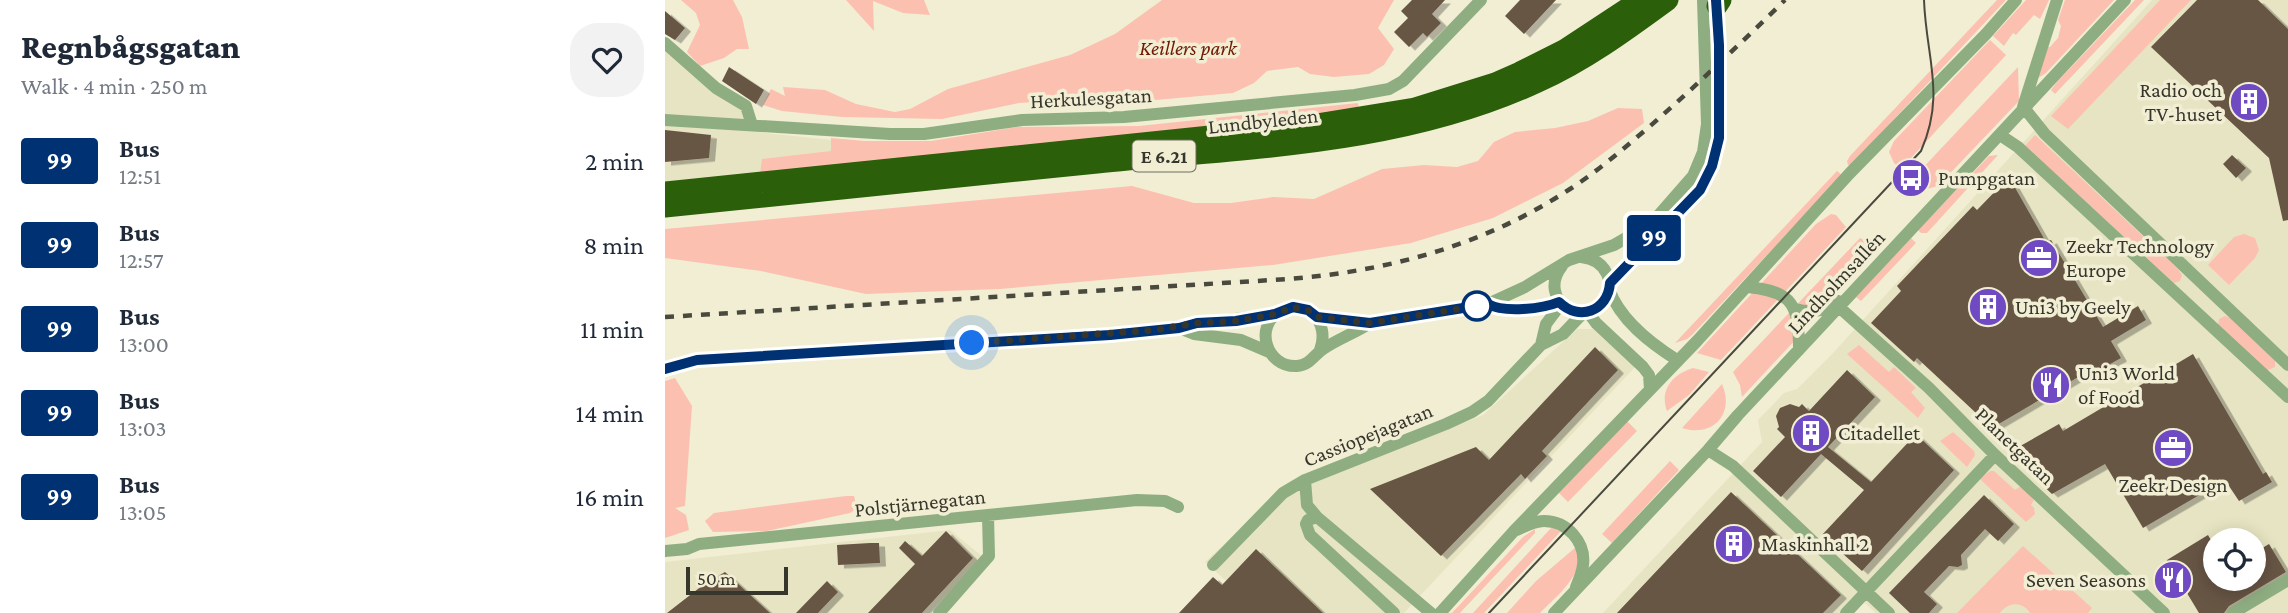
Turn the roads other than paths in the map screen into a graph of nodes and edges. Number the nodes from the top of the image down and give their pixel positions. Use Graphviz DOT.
graph roads {
  1 [pos="1481,0"];
  2 [pos="1668,0"];
  3 [pos="2016,0"];
  4 [pos="2057,0"];
  5 [pos="2125,0"];
  6 [pos="1714,2"];
  7 [pos="1636,10"];
  8 [pos="665,43"];
  9 [pos="2023,111"];
  10 [pos="665,120"];
  11 [pos="753,125"];
  12 [pos="2000,135"];
  13 [pos="665,192"];
  14 [pos="665,207"];
  15 [pos="1649,236"];
  16 [pos="1581,257"];
  17 [pos="1564,263"];
  18 [pos="2197,278"];
  19 [pos="1609,286"];
  20 [pos="1747,287"];
  21 [pos="1856,289"];
  22 [pos="2217,298"];
  23 [pos="2181,299"];
  24 [pos="1560,303"];
  25 [pos="1488,304"];
  26 [pos="1839,307"];
  27 [pos="1795,309"];
  28 [pos="1585,313"];
  29 [pos="1275,314"];
  30 [pos="2200,316"];
  31 [pos="1317,317"];
  32 [pos="1370,323"];
  33 [pos="1179,328"];
  34 [pos="1541,345"];
  35 [pos="1320,350"];
  36 [pos="1799,350"];
  37 [pos="1269,352"];
  38 [pos="1677,360"];
  39 [pos="2288,365"];
  40 [pos="665,369"];
  41 [pos="1650,389"];
  42 [pos="2288,397"];
  43 [pos="1720,436"];
  44 [pos="1708,450"];
  45 [pos="1995,455"];
  46 [pos="1733,466"];
  47 [pos="1305,480"];
  48 [pos="1178,507"];
  49 [pos="988,516"];
  50 [pos="1317,517"];
  51 [pos="1514,531"];
  52 [pos="1341,543"];
  53 [pos="665,551"];
  54 [pos="1327,551"];
  55 [pos="1213,565"];
  56 [pos="1342,565"];
  57 [pos="2288,580"];
  58 [pos="1575,590"];
  59 [pos="1866,592"];
  60 [pos="939,613"];
  61 [pos="1394,613"];
  62 [pos="1431,613"];
  63 [pos="1440,613"];
  64 [pos="1554,613"];
  65 [pos="1846,613"];
  66 [pos="1889,613"];
  67 [pos="2164,613"];
  68 [pos="2233,613"];
  1 -- 11 [label="street, Herkulesgatan"];
  2 -- 7 [label="highway, Lundbyleden / E 6.21"];
  3 -- 20 [label="street"];
  4 -- 9 [label="street"];
  5 -- 9 [label="street, Lindholmsallén"];
  6 -- 15 [label="street, Cassiopejagatan"];
  7 -- 13 [label="highway, Lundbyleden / E 6.21"];
  7 -- 14 [label="highway, Lundbyleden / E 6.21"];
  8 -- 11 [label="street"];
  9 -- 12 [label="street, Lindholmsallén"];
  9 -- 18 [label="street"];
  10 -- 11 [label="street, Herkulesgatan"];
  12 -- 21 [label="street, Lindholmsallén"];
  12 -- 23 [label="street"];
  15 -- 16 [label="street"];
  15 -- 19 [label="street, Cassiopejagatan"];
  16 -- 17 [label="street"];
  16 -- 19 [label="street"];
  17 -- 24 [label="street, Cassiopejagatan"];
  17 -- 25 [label="street"];
  18 -- 22 [label="street"];
  18 -- 23 [label="street"];
  19 -- 28 [label="street, Cassiopejagatan"];
  19 -- 38 [label="street"];
  20 -- 27 [label="street"];
  20 -- 38 [label="street"];
  21 -- 26 [label="street, Lindholmsallén"];
  21 -- 27 [label="street"];
  22 -- 30 [label="street"];
  22 -- 39 [label="street"];
  23 -- 30 [label="street"];
  24 -- 25 [label="street"];
  24 -- 28 [label="street"];
  24 -- 34 [label="street, Cassiopejagatan"];
  25 -- 32 [label="street"];
  26 -- 36 [label="street, Lindholmsallén"];
  26 -- 45 [label="street, Planetgatan"];
  27 -- 36 [label="street"];
  28 -- 34 [label="street, Cassiopejagatan"];
  28 -- 41 [label="street"];
  29 -- 31 [label="street"];
  29 -- 33 [label="street"];
  29 -- 37 [label="street"];
  30 -- 42 [label="street"];
  31 -- 32 [label="street"];
  31 -- 35 [label="street"];
  32 -- 35 [label="street"];
  33 -- 37 [label="street"];
  33 -- 40 [label="street"];
  34 -- 47 [label="street, Cassiopejagatan"];
  35 -- 37 [label="street"];
  36 -- 43 [label="street, Lindholmsallén"];
  38 -- 41 [label="street"];
  41 -- 51 [label="street"];
  43 -- 44 [label="street, Lindholmsallén"];
  43 -- 46 [label="street"];
  44 -- 46 [label="street"];
  44 -- 58 [label="street, Lindholmsallén"];
  45 -- 59 [label="street"];
  45 -- 67 [label="street, Planetgatan"];
  46 -- 59 [label="street"];
  47 -- 50 [label="street"];
  47 -- 55 [label="street, Cassiopejagatan"];
  48 -- 49 [label="street, Polstjärnegatan"];
  49 -- 53 [label="street, Polstjärnegatan"];
  49 -- 60 [label="street"];
  50 -- 52 [label="street"];
  50 -- 54 [label="street"];
  51 -- 58 [label="street, Lindholmsallén"];
  51 -- 63 [label="street"];
  52 -- 54 [label="street"];
  52 -- 56 [label="street"];
  52 -- 62 [label="street"];
  54 -- 56 [label="street"];
  56 -- 61 [label="street"];
  57 -- 68 [label="street"];
  58 -- 64 [label="street, Lindholmsallén"];
  59 -- 65 [label="street"];
  59 -- 66 [label="street"];
}
